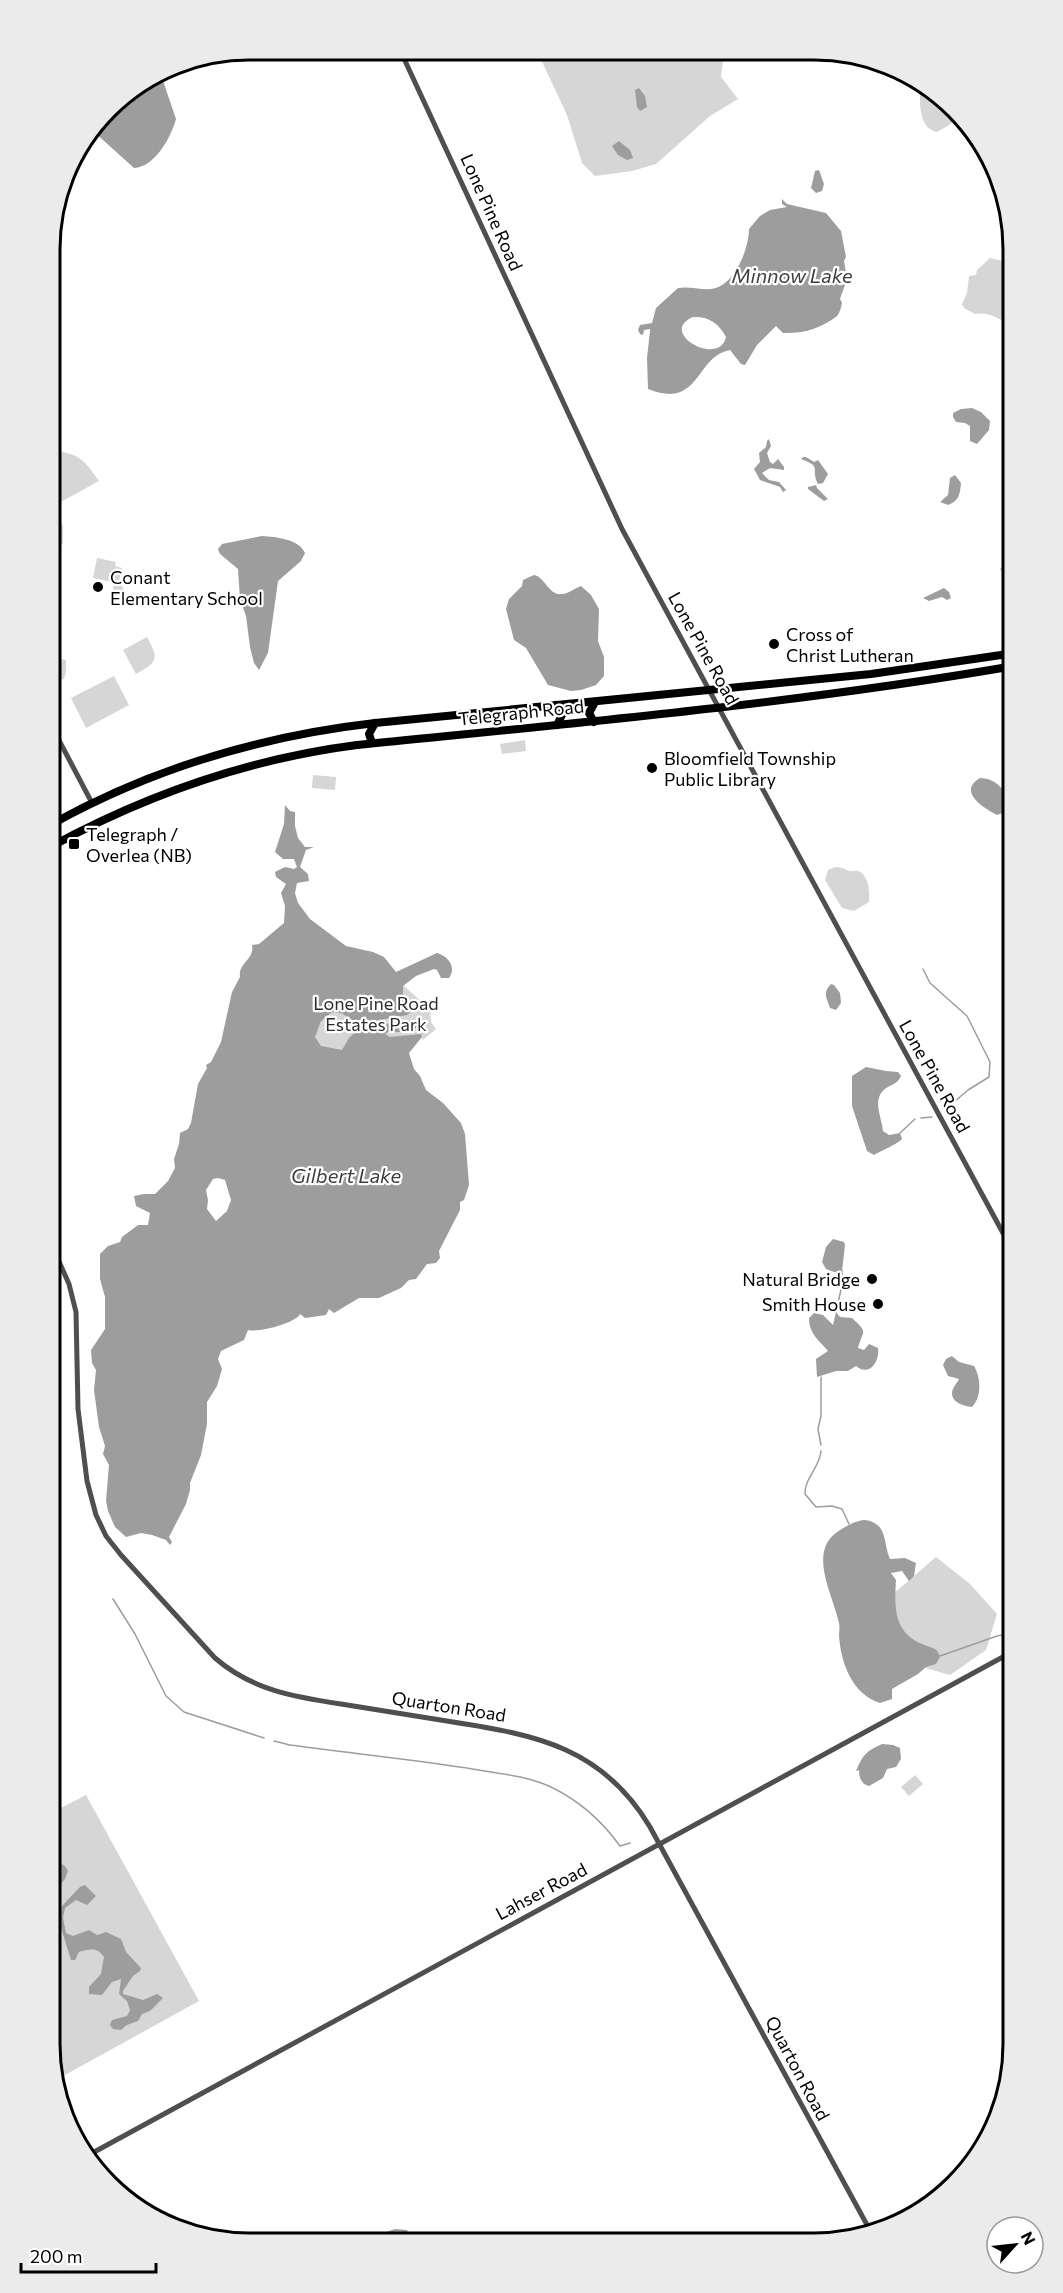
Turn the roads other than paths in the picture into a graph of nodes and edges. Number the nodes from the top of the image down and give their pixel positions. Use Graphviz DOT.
graph roads {
  1 [pos="405,60"];
  2 [pos="1003,655"];
  3 [pos="1003,669"];
  4 [pos="871,674"];
  5 [pos="842,677"];
  6 [pos="710,690"];
  7 [pos="869,690"];
  8 [pos="843,693"];
  9 [pos="595,702"];
  10 [pos="556,705"];
  11 [pos="720,709"];
  12 [pos="594,722"];
  13 [pos="375,723"];
  14 [pos="557,725"];
  15 [pos="60,742"];
  16 [pos="372,744"];
  17 [pos="92,803"];
  18 [pos="60,820"];
  19 [pos="93,824"];
  20 [pos="60,842"];
  21 [pos="1003,1233"];
  22 [pos="60,1264"];
  23 [pos="1003,1657"];
  24 [pos="659,1844"];
  25 [pos="94,2152"];
  26 [pos="867,2226"];
  1 -- 6 [label="street, Lone Pine Road"];
  2 -- 4 [label="highway, Telegraph Road"];
  3 -- 7 [label="highway, Telegraph Road"];
  4 -- 5 [label="highway, Telegraph Road"];
  4 -- 7 [label="highway"];
  5 -- 6 [label="highway, Telegraph Road"];
  5 -- 8 [label="highway"];
  6 -- 9 [label="highway, Telegraph Road"];
  6 -- 11 [label="street, Lone Pine Road"];
  7 -- 8 [label="highway, Telegraph Road"];
  8 -- 11 [label="highway, Telegraph Road"];
  9 -- 10 [label="highway, Telegraph Road"];
  9 -- 12 [label="highway"];
  10 -- 13 [label="highway, Telegraph Road"];
  10 -- 14 [label="highway"];
  11 -- 12 [label="highway, Telegraph Road"];
  11 -- 21 [label="street, Lone Pine Road"];
  12 -- 14 [label="highway, Telegraph Road"];
  13 -- 16 [label="highway"];
  13 -- 17 [label="highway, Telegraph Road"];
  14 -- 16 [label="highway, Telegraph Road"];
  15 -- 17 [label="street"];
  16 -- 19 [label="highway, Telegraph Road"];
  17 -- 18 [label="highway, Telegraph Road"];
  17 -- 19 [label="highway"];
  19 -- 20 [label="highway, Telegraph Road"];
  22 -- 24 [label="street, Quarton Road"];
  23 -- 24 [label="street, Lahser Road"];
  24 -- 25 [label="street, Lahser Road"];
  24 -- 26 [label="street, Quarton Road"];
}
